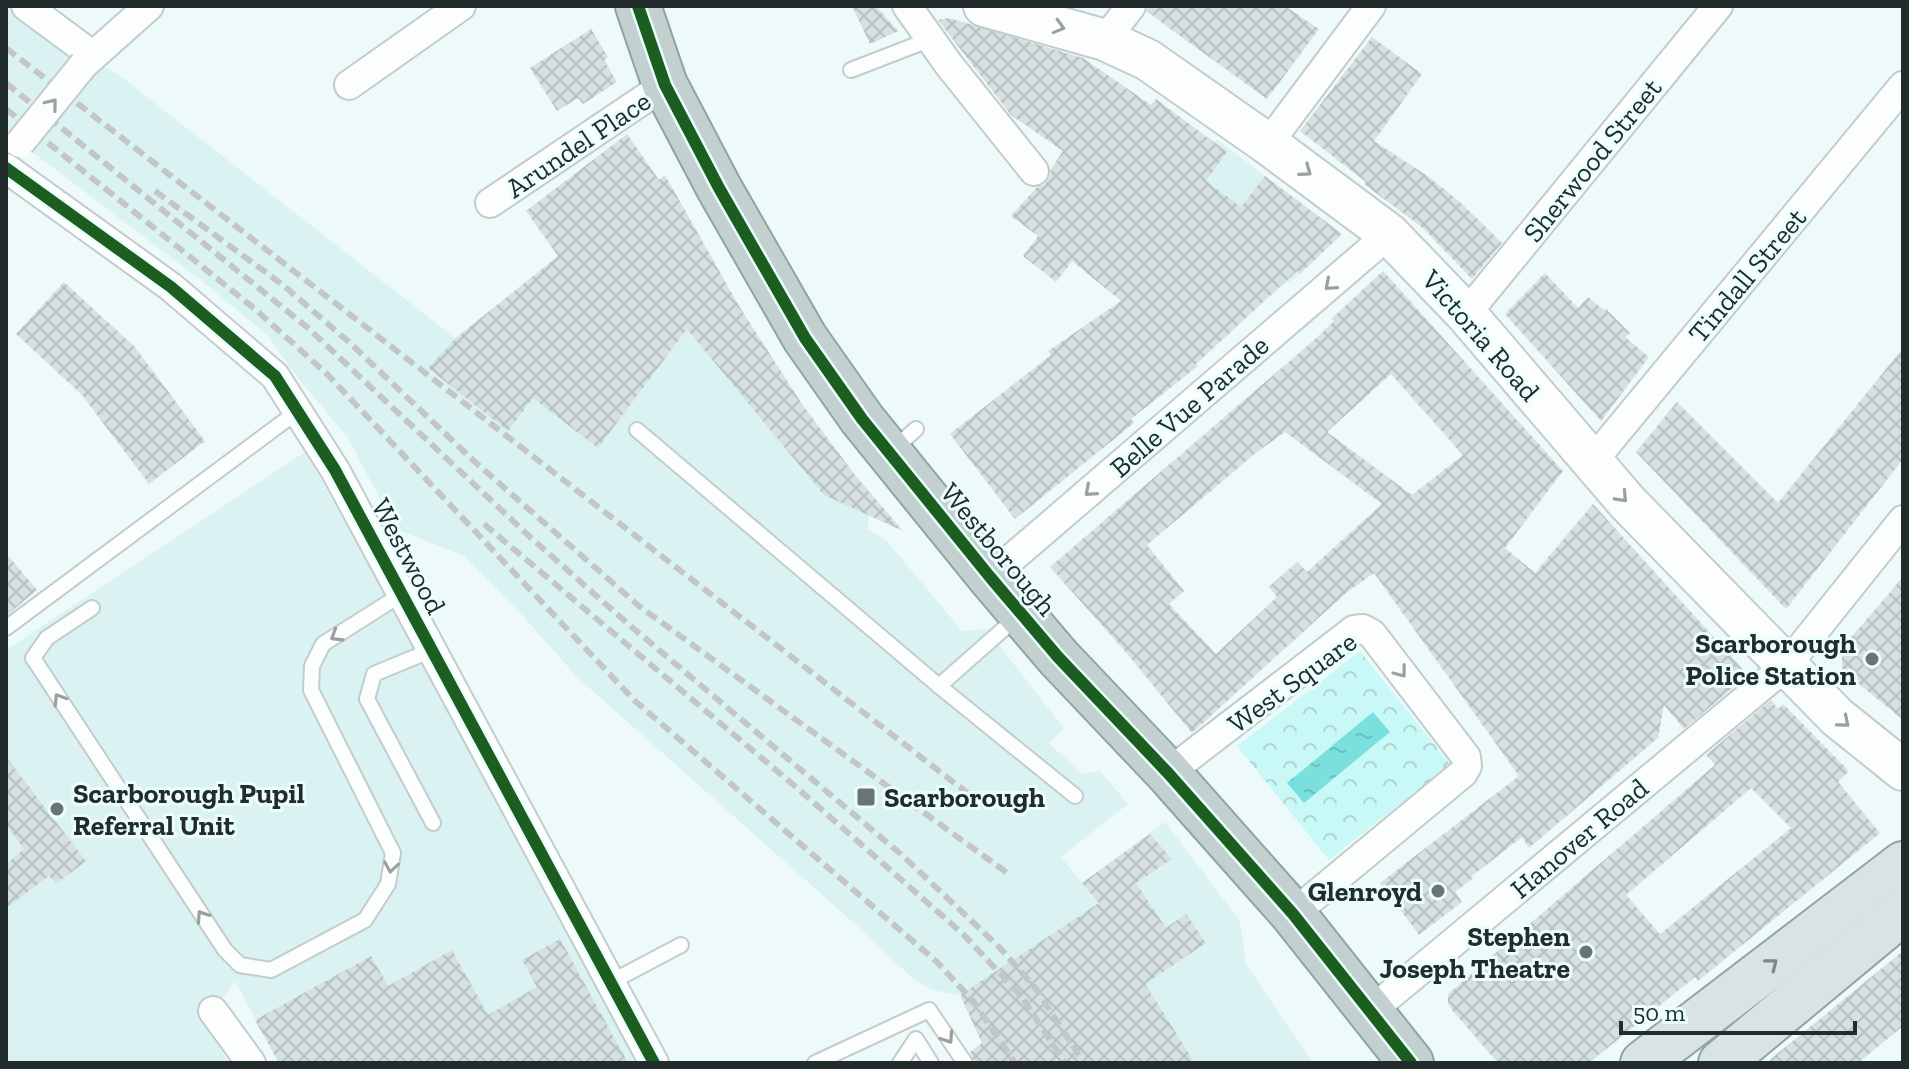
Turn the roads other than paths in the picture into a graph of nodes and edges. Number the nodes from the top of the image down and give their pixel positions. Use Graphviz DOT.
graph roads {
  1 [pos="26,6"];
  2 [pos="149,6"];
  3 [pos="461,6"];
  4 [pos="638,6"];
  5 [pos="907,6"];
  6 [pos="984,6"];
  7 [pos="1131,6"];
  8 [pos="1371,6"];
  9 [pos="1718,6"];
  10 [pos="931,39"];
  11 [pos="1105,40"];
  12 [pos="88,60"];
  13 [pos="851,70"];
  14 [pos="349,85"];
  15 [pos="665,85"];
  16 [pos="1903,86"];
  17 [pos="1268,144"];
  18 [pos="13,151"];
  19 [pos="6,168"];
  20 [pos="1034,171"];
  21 [pos="490,203"];
  22 [pos="1389,234"];
  23 [pos="1466,314"];
  24 [pos="298,411"];
  25 [pos="637,430"];
  26 [pos="1591,463"];
  27 [pos="1903,520"];
  28 [pos="990,577"];
  29 [pos="402,594"];
  30 [pos="92,608"];
  31 [pos="1022,613"];
  32 [pos="6,628"];
  33 [pos="432,650"];
  34 [pos="1787,665"];
  35 [pos="939,686"];
  36 [pos="1903,770"];
  37 [pos="1168,773"];
  38 [pos="1075,796"];
  39 [pos="433,823"];
  40 [pos="1903,864"];
  41 [pos="1903,912"];
  42 [pos="1293,914"];
  43 [pos="681,945"];
  44 [pos="611,982"];
  45 [pos="1372,1010"];
  46 [pos="213,1011"];
  47 [pos="903,1022"];
  48 [pos="916,1039"];
  49 [pos="842,1058"];
  50 [pos="251,1063"];
  51 [pos="654,1063"];
  52 [pos="815,1063"];
  53 [pos="900,1063"];
  54 [pos="931,1063"];
  55 [pos="965,1063"];
  56 [pos="1411,1063"];
  57 [pos="1643,1063"];
  58 [pos="1721,1063"];
  1 -- 12 [label="street"];
  2 -- 12 [label="street"];
  3 -- 14 [label="street"];
  4 -- 15 [label="highway, Westborough"];
  5 -- 10 [label="street"];
  6 -- 11 [label="main road, Victoria Road, one-way"];
  7 -- 11 [label="street"];
  8 -- 17 [label="street"];
  9 -- 23 [label="street, Sherwood Street"];
  10 -- 13 [label="lane"];
  10 -- 20 [label="street"];
  11 -- 17 [label="main road, Victoria Road"];
  18 -- 12 [label="street, one-way, bridge"];
  15 -- 21 [label="street, Arundel Place"];
  15 -- 28 [label="highway, Westborough"];
  16 -- 26 [label="street, Tindall Street"];
  17 -- 22 [label="main road, Victoria Road, one-way"];
  19 -- 24 [label="street, Westwood"];
  22 -- 23 [label="main road, Victoria Road"];
  22 -- 28 [label="street, Belle Vue Parade, one-way"];
  23 -- 26 [label="main road, Victoria Road"];
  24 -- 29 [label="street, Westwood"];
  24 -- 32 [label="lane"];
  25 -- 35 [label="lane"];
  26 -- 34 [label="main road, Victoria Road, one-way"];
  27 -- 34 [label="street, Hanover Road"];
  28 -- 31 [label="highway, Westborough"];
  29 -- 30 [label="lane, one-way"];
  29 -- 33 [label="street, Westwood"];
  31 -- 35 [label="lane"];
  31 -- 37 [label="highway, Westborough"];
  33 -- 39 [label="lane"];
  33 -- 44 [label="street, Westwood"];
  34 -- 36 [label="main road, Victoria Road, one-way"];
  34 -- 45 [label="street, Hanover Road"];
  35 -- 38 [label="lane"];
  37 -- 42 [label="highway, Westborough"];
  37 -- 42 [label="street, West Square, one-way"];
  57 -- 40 [label="main road, one-way"];
  41 -- 58 [label="main road"];
  42 -- 45 [label="highway, Westborough"];
  43 -- 44 [label="lane"];
  44 -- 51 [label="street, Westwood"];
  45 -- 56 [label="highway, Westborough"];
  46 -- 50 [label="street"];
  47 -- 48 [label="lane"];
  47 -- 49 [label="lane"];
  47 -- 55 [label="lane, one-way"];
  48 -- 53 [label="lane"];
  48 -- 54 [label="lane"];
  49 -- 52 [label="lane"];
}
